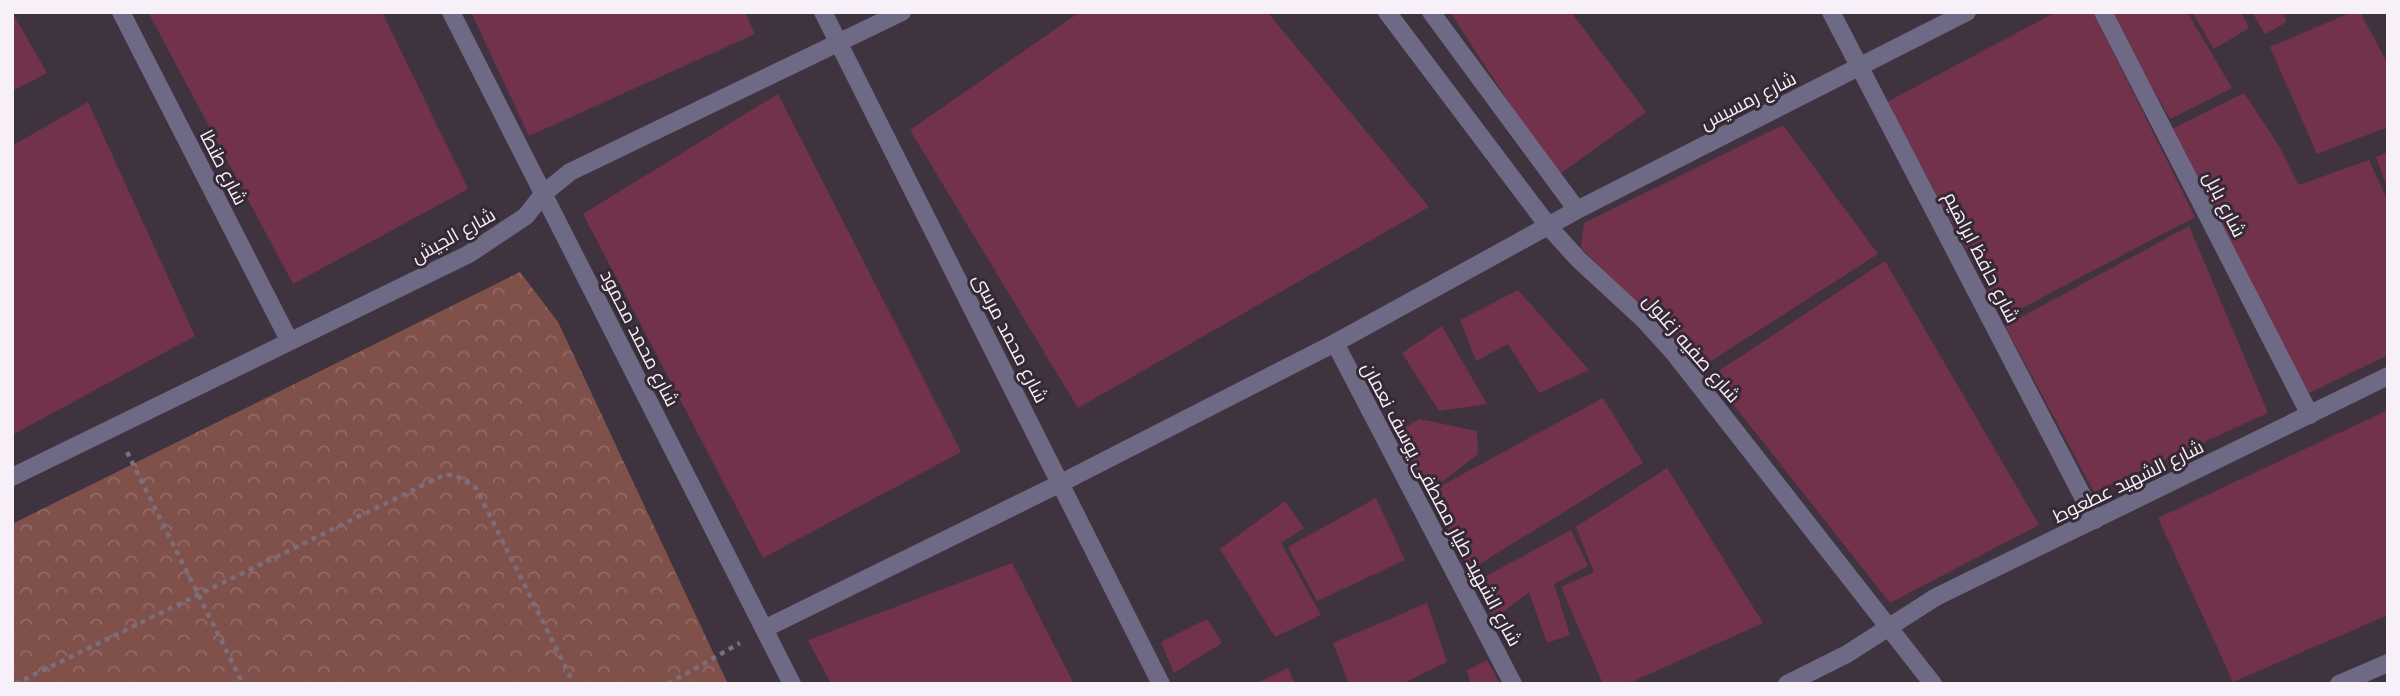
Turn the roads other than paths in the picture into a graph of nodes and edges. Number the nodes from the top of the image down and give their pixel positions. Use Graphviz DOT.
graph roads {
  1 [pos="121,12"];
  2 [pos="451,12"];
  3 [pos="823,12"];
  4 [pos="902,12"];
  5 [pos="1387,12"];
  6 [pos="1431,12"];
  7 [pos="1832,12"];
  8 [pos="1967,12"];
  9 [pos="2103,12"];
  10 [pos="839,44"];
  11 [pos="1860,67"];
  12 [pos="543,194"];
  13 [pos="1577,210"];
  14 [pos="1549,227"];
  15 [pos="289,340"];
  16 [pos="1335,343"];
  17 [pos="2388,376"];
  18 [pos="2310,415"];
  19 [pos="12,477"];
  20 [pos="1061,483"];
  21 [pos="2095,520"];
  22 [pos="1889,627"];
  23 [pos="764,629"];
  24 [pos="2388,663"];
  25 [pos="792,684"];
  26 [pos="1161,684"];
  27 [pos="1513,684"];
  28 [pos="1787,684"];
  29 [pos="1933,684"];
  30 [pos="2339,684"];
  1 -- 15 [label="street, شارع طنطا"];
  2 -- 12 [label="street, شارع محمد محمود"];
  3 -- 10 [label="street, شارع محمد مرسى"];
  4 -- 10 [label="street, شارع الجيش"];
  5 -- 14 [label="street, شارع صفيه زغلول"];
  6 -- 13 [label="street"];
  7 -- 11 [label="street, شارع حافظ ابراهيم"];
  8 -- 11 [label="street, شارع رمسيس"];
  9 -- 18 [label="street, شارع بابل"];
  10 -- 12 [label="street, شارع الجيش"];
  10 -- 20 [label="street, شارع محمد مرسى"];
  11 -- 13 [label="street, شارع رمسيس"];
  11 -- 21 [label="street, شارع حافظ ابراهيم"];
  12 -- 15 [label="street, شارع الجيش"];
  12 -- 23 [label="street, شارع محمد محمود"];
  13 -- 14 [label="street, شارع رمسيس"];
  14 -- 16 [label="street, شارع رمسيس"];
  14 -- 22 [label="street, شارع صفيه زغلول"];
  15 -- 19 [label="street, شارع الجيش"];
  16 -- 20 [label="street, شارع رمسيس"];
  16 -- 27 [label="street, شارع الشهيد طيار مصطفى يوسف نعمان"];
  17 -- 18 [label="street, شارع الشهيد عطعوط"];
  18 -- 21 [label="street, شارع الشهيد عطعوط"];
  20 -- 23 [label="street, شارع رمسيس"];
  20 -- 26 [label="street, شارع محمد مرسى"];
  21 -- 22 [label="street, شارع الشهيد عطعوط"];
  22 -- 28 [label="street, شارع الشهيد عطعوط"];
  22 -- 29 [label="street, شارع صفيه زغلول"];
  23 -- 25 [label="street, شارع محمد محمود"];
  24 -- 30 [label="street"];
}
